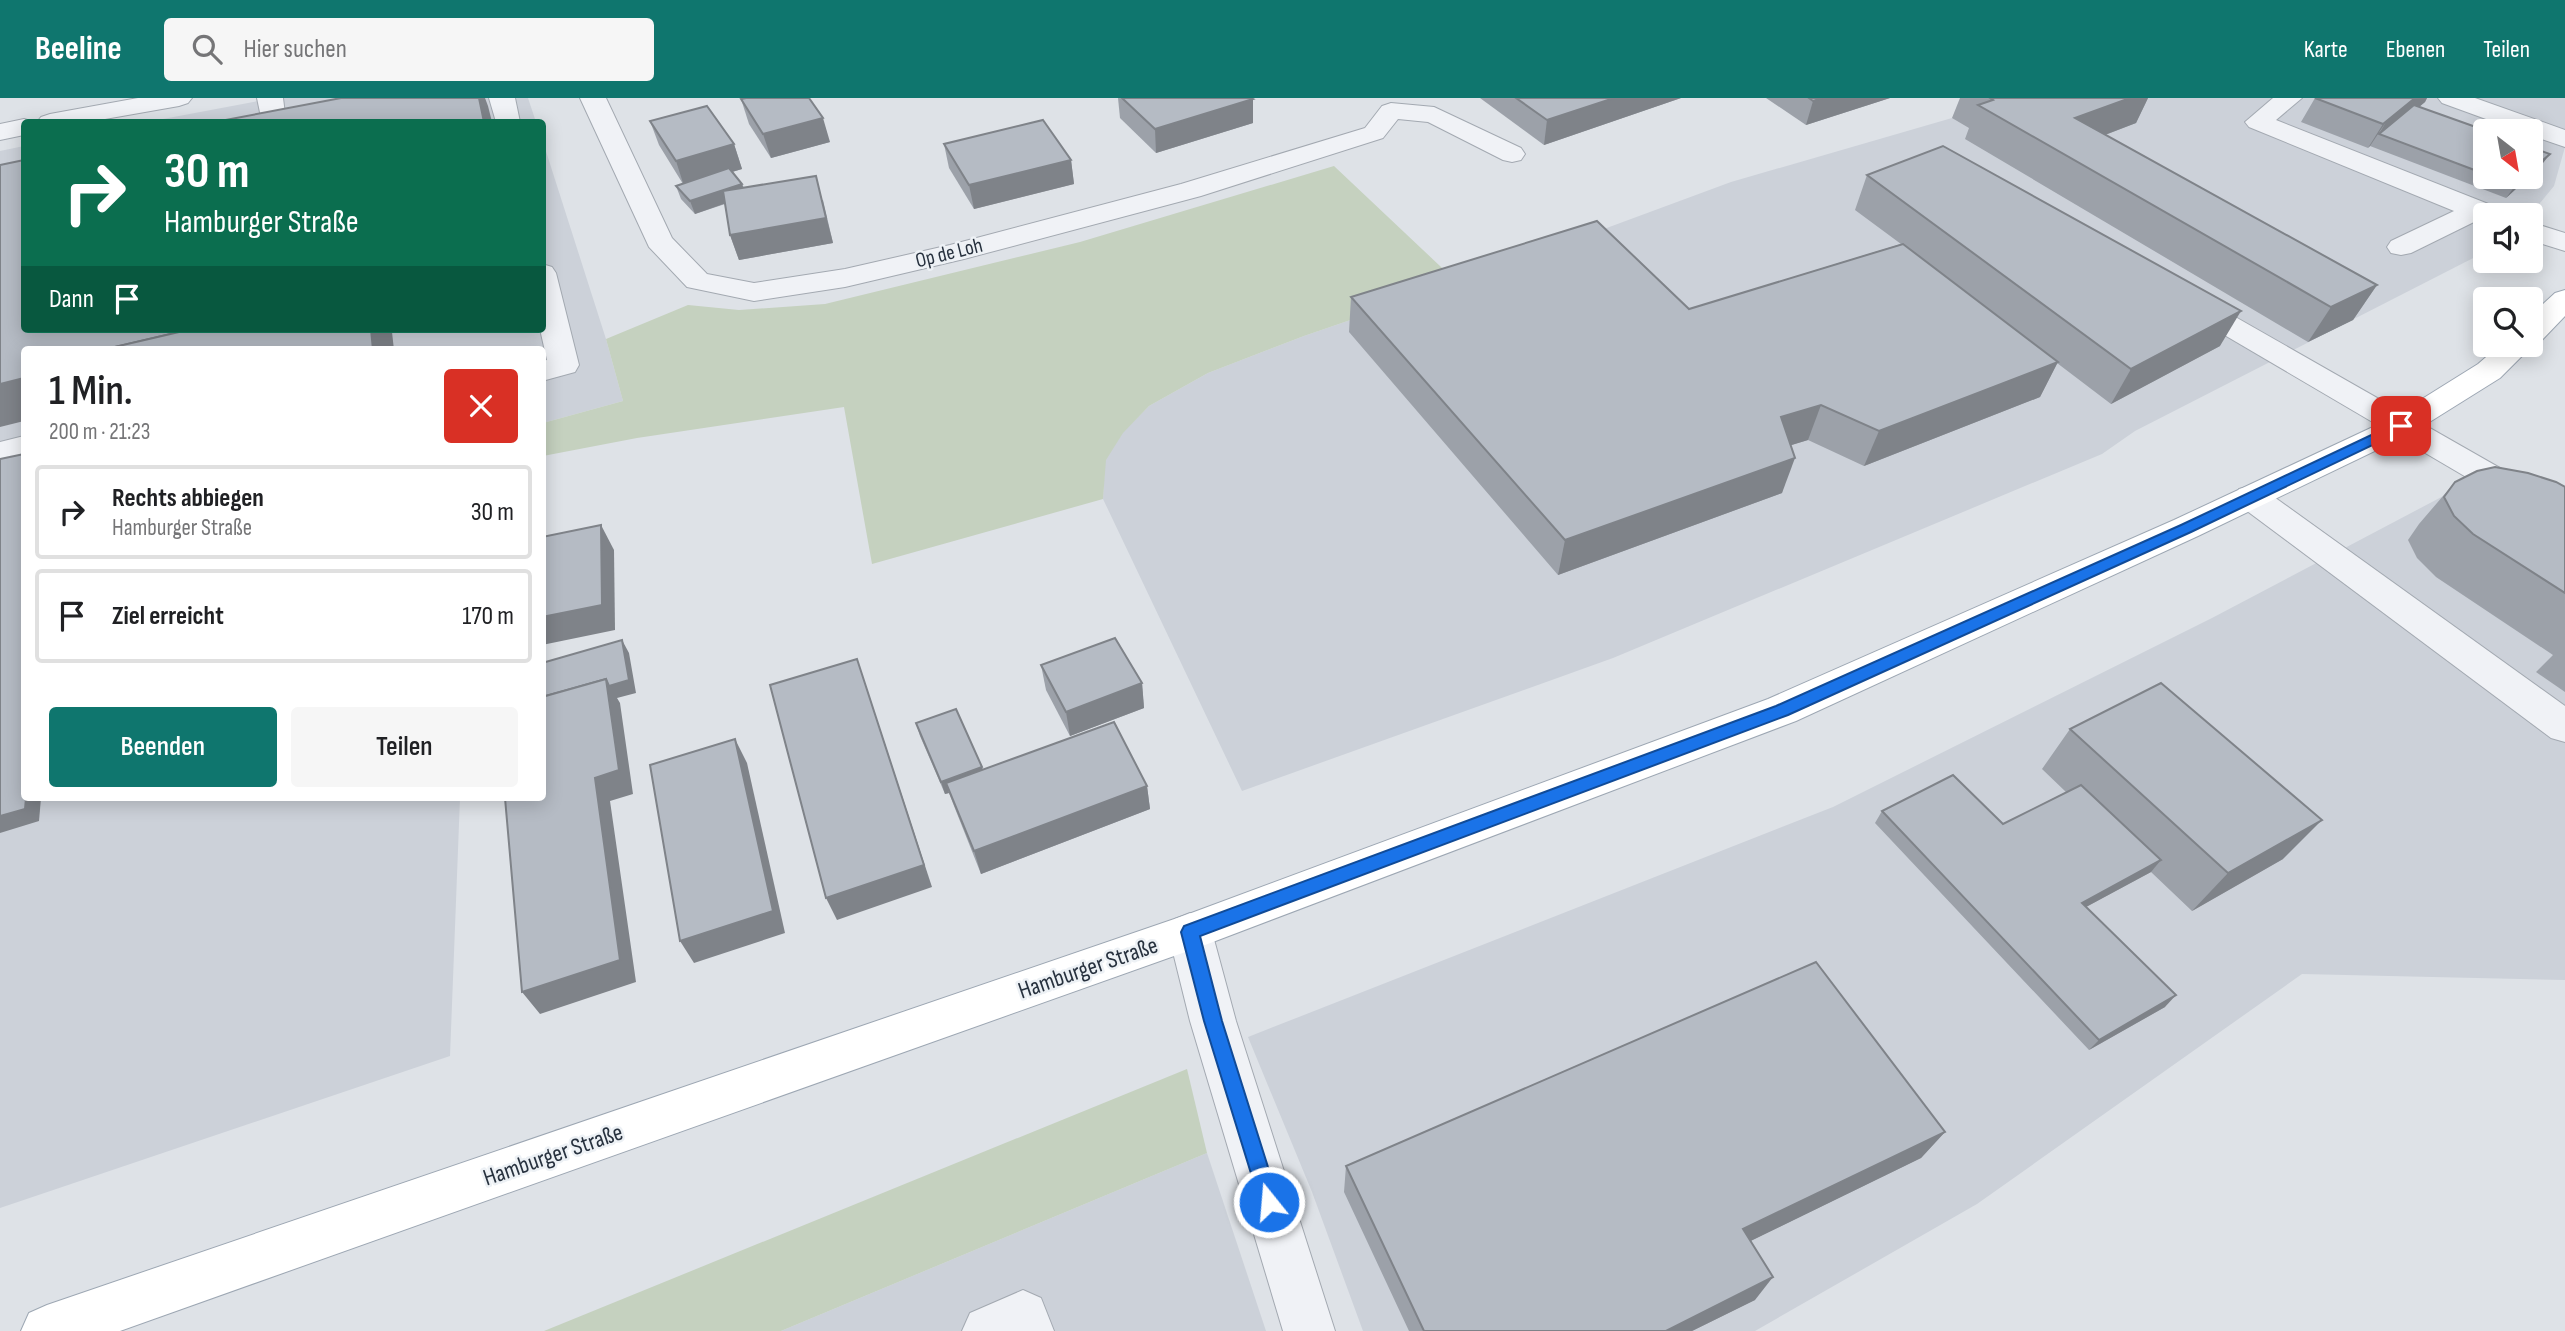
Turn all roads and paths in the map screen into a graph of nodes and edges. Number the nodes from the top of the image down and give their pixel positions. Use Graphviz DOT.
graph roads {
  1 [pos="179,98"];
  2 [pos="270,98"];
  3 [pos="502,98"];
  4 [pos="593,98"];
  5 [pos="2288,98"];
  6 [pos="2452,98"];
  7 [pos="2500,107"];
  8 [pos="66,119"];
  9 [pos="274,119"];
  10 [pos="507,119"];
  11 [pos="21,128"];
  12 [pos="0,132"];
  13 [pos="2565,139"];
  14 [pos="1511,154"];
  15 [pos="2473,209"];
  16 [pos="2473,217"];
  17 [pos="2543,235"];
  18 [pos="2565,243"];
  19 [pos="2400,247"];
  20 [pos="2163,287"];
  21 [pos="546,290"];
  22 [pos="2565,299"];
  23 [pos="2543,321"];
  24 [pos="2505,357"];
  25 [pos="546,370"];
  26 [pos="2401,426"];
  27 [pos="21,448"];
  28 [pos="0,453"];
  29 [pos="2252,497"];
  30 [pos="2565,520"];
  31 [pos="2565,727"];
  32 [pos="1190,932"];
  33 [pos="47,1331"];
  34 [pos="988,1331"];
  35 [pos="1028,1331"];
  36 [pos="1309,1331"];
  1 -- 8 [label="street"];
  2 -- 9 [label="street"];
  3 -- 10 [label="street"];
  4 -- 14 [label="street, Op de Loh"];
  5 -- 15 [label="street"];
  6 -- 7 [label="street"];
  7 -- 13 [label="street"];
  11 -- 12 [label="street"];
  16 -- 19 [label="street"];
  17 -- 18 [label="street"];
  20 -- 26 [label="street"];
  21 -- 25 [label="street"];
  22 -- 23 [label="main road"];
  24 -- 26 [label="main road, Hamburger Straße"];
  26 -- 29 [label="main road, Hamburger Straße"];
  26 -- 30 [label="street"];
  27 -- 28 [label="street"];
  29 -- 31 [label="street"];
  29 -- 32 [label="main road, Hamburger Straße"];
  32 -- 33 [label="main road, Hamburger Straße"];
  32 -- 36 [label="street"];
  34 -- 35 [label="street"];
}
